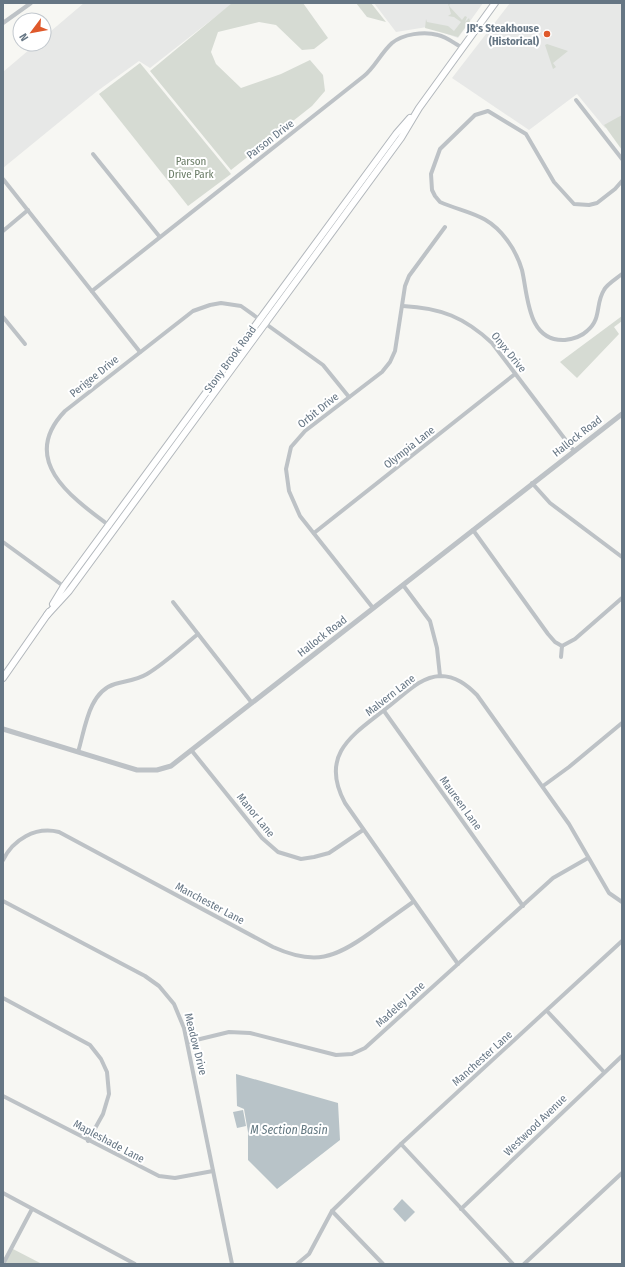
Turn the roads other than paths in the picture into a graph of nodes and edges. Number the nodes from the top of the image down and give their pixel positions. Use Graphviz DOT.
graph roads {
  1 [pos="31,3"];
  2 [pos="495,3"];
  3 [pos="3,23"];
  4 [pos="462,48"];
  5 [pos="576,100"];
  6 [pos="419,108"];
  7 [pos="93,154"];
  8 [pos="622,159"];
  9 [pos="3,179"];
  10 [pos="622,181"];
  11 [pos="28,210"];
  12 [pos="327,227"];
  13 [pos="445,227"];
  14 [pos="3,231"];
  15 [pos="333,231"];
  16 [pos="159,236"];
  17 [pos="622,274"];
  18 [pos="92,291"];
  19 [pos="403,306"];
  20 [pos="3,317"];
  21 [pos="260,319"];
  22 [pos="266,323"];
  23 [pos="25,344"];
  24 [pos="140,352"];
  25 [pos="516,374"];
  26 [pos="349,396"];
  27 [pos="622,414"];
  28 [pos="177,432"];
  29 [pos="183,436"];
  30 [pos="574,451"];
  31 [pos="532,483"];
  32 [pos="109,525"];
  33 [pos="114,529"];
  34 [pos="473,530"];
  35 [pos="314,533"];
  36 [pos="3,542"];
  37 [pos="622,557"];
  38 [pos="64,586"];
  39 [pos="403,586"];
  40 [pos="69,591"];
  41 [pos="622,598"];
  42 [pos="173,602"];
  43 [pos="373,608"];
  44 [pos="47,615"];
  45 [pos="198,634"];
  46 [pos="562,646"];
  47 [pos="561,657"];
  48 [pos="440,676"];
  49 [pos="3,678"];
  50 [pos="252,703"];
  51 [pos="384,711"];
  52 [pos="622,723"];
  53 [pos="3,729"];
  54 [pos="192,751"];
  55 [pos="78,752"];
  56 [pos="543,786"];
  57 [pos="363,830"];
  58 [pos="588,858"];
  59 [pos="3,860"];
  60 [pos="3,901"];
  61 [pos="413,902"];
  62 [pos="622,902"];
  63 [pos="523,906"];
  64 [pos="622,941"];
  65 [pos="458,964"];
  66 [pos="3,998"];
  67 [pos="547,1011"];
  68 [pos="188,1042"];
  69 [pos="622,1056"];
  70 [pos="604,1072"];
  71 [pos="3,1096"];
  72 [pos="88,1141"];
  73 [pos="401,1144"];
  74 [pos="213,1171"];
  75 [pos="622,1173"];
  76 [pos="3,1193"];
  77 [pos="32,1209"];
  78 [pos="461,1209"];
  79 [pos="332,1211"];
  80 [pos="3,1264"];
  81 [pos="136,1264"];
  82 [pos="232,1264"];
  83 [pos="297,1264"];
  84 [pos="383,1264"];
  85 [pos="513,1264"];
  86 [pos="524,1264"];
  1 -- 3 [label="street"];
  2 -- 4 [label="main road, Stony Brook Road"];
  4 -- 6 [label="main road, Stony Brook Road"];
  4 -- 16 [label="street, Parson Drive"];
  5 -- 8 [label="street"];
  6 -- 12 [label="main road, Stony Brook Road"];
  6 -- 15 [label="main road, Stony Brook Road"];
  7 -- 16 [label="street"];
  9 -- 11 [label="street"];
  10 -- 17 [label="street"];
  11 -- 14 [label="street"];
  11 -- 18 [label="street"];
  12 -- 15 [label="main road"];
  12 -- 21 [label="main road, Stony Brook Road"];
  13 -- 19 [label="street, Orbit Drive"];
  15 -- 22 [label="main road, Stony Brook Road"];
  16 -- 18 [label="street, Parson Drive"];
  18 -- 24 [label="street"];
  19 -- 25 [label="street, Onyx Drive"];
  19 -- 26 [label="street, Orbit Drive"];
  20 -- 23 [label="street"];
  21 -- 22 [label="street, Perigee Drive"];
  21 -- 24 [label="street, Perigee Drive"];
  21 -- 28 [label="main road, Stony Brook Road"];
  22 -- 26 [label="street, Perigee Drive"];
  22 -- 29 [label="main road, Stony Brook Road"];
  24 -- 32 [label="street, Perigee Drive"];
  25 -- 30 [label="street, Onyx Drive"];
  25 -- 35 [label="street, Olympia Lane"];
  26 -- 35 [label="street, Orbit Drive"];
  27 -- 30 [label="street, Hallock Road"];
  28 -- 29 [label="main road"];
  28 -- 32 [label="main road, Stony Brook Road"];
  29 -- 33 [label="main road, Stony Brook Road"];
  30 -- 31 [label="street, Hallock Road"];
  31 -- 34 [label="street, Hallock Road"];
  31 -- 37 [label="street"];
  32 -- 33 [label="street, Perigee Drive"];
  32 -- 38 [label="main road, Stony Brook Road"];
  33 -- 40 [label="main road, Stony Brook Road"];
  34 -- 39 [label="street, Hallock Road"];
  34 -- 46 [label="street"];
  35 -- 43 [label="street, Orbit Drive"];
  36 -- 38 [label="street"];
  38 -- 40 [label="street"];
  38 -- 44 [label="main road, Stony Brook Road"];
  39 -- 43 [label="street, Hallock Road"];
  39 -- 48 [label="street"];
  40 -- 44 [label="main road, Stony Brook Road"];
  41 -- 46 [label="street"];
  42 -- 45 [label="street"];
  43 -- 50 [label="street, Hallock Road"];
  44 -- 49 [label="main road, Stony Brook Road"];
  45 -- 50 [label="street"];
  45 -- 55 [label="street"];
  46 -- 47 [label="street"];
  48 -- 51 [label="street, Malvern Lane"];
  48 -- 56 [label="street, Malvern Lane"];
  50 -- 54 [label="street, Hallock Road"];
  51 -- 57 [label="street, Malvern Lane"];
  51 -- 63 [label="street, Maureen Lane"];
  52 -- 56 [label="street"];
  53 -- 55 [label="street, Hallock Road"];
  54 -- 55 [label="street, Hallock Road"];
  54 -- 57 [label="street, Manor Lane"];
  56 -- 58 [label="street, Malvern Lane"];
  57 -- 61 [label="street, Malvern Lane"];
  58 -- 62 [label="street, Malvern Lane"];
  58 -- 63 [label="street, Madeley Lane"];
  59 -- 61 [label="street, Manchester Lane"];
  60 -- 68 [label="street, Meadow Drive"];
  61 -- 65 [label="street, Malvern Lane"];
  63 -- 65 [label="street, Madeley Lane"];
  64 -- 67 [label="street, Manchester Lane"];
  65 -- 68 [label="street, Madeley Lane"];
  66 -- 72 [label="street"];
  67 -- 70 [label="street"];
  67 -- 73 [label="street, Manchester Lane"];
  68 -- 74 [label="street, Meadow Drive"];
  69 -- 70 [label="street, Westwood Avenue"];
  70 -- 78 [label="street, Westwood Avenue"];
  71 -- 72 [label="street, Mapleshade Lane"];
  72 -- 74 [label="street, Mapleshade Lane"];
  73 -- 78 [label="street"];
  73 -- 79 [label="street, Manchester Lane"];
  74 -- 82 [label="street, Meadow Drive"];
  75 -- 86 [label="street"];
  76 -- 77 [label="street"];
  77 -- 80 [label="street"];
  77 -- 81 [label="street"];
  78 -- 85 [label="street"];
  79 -- 83 [label="street, Manchester Lane"];
  79 -- 84 [label="street"];
}
